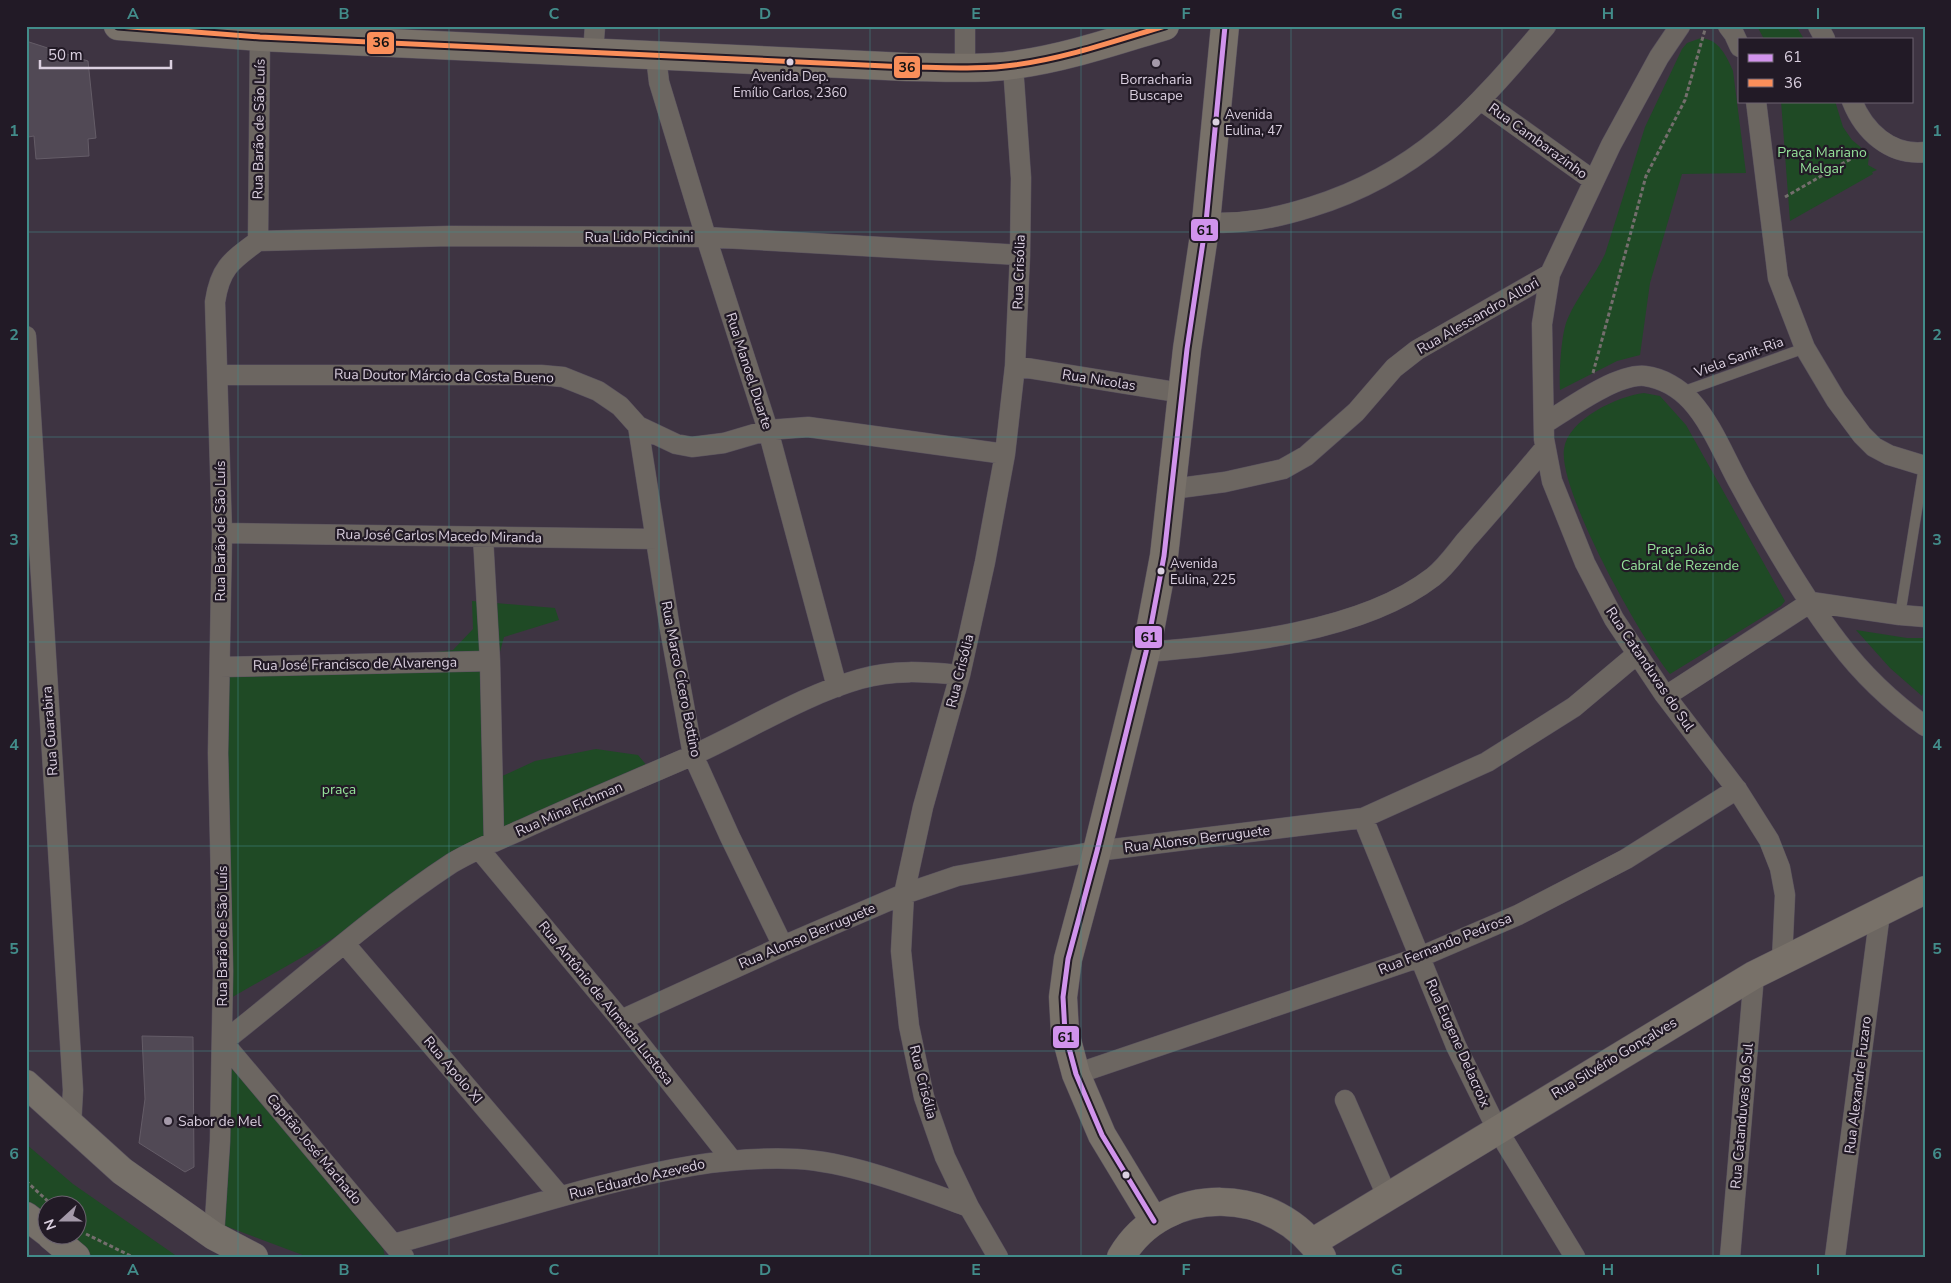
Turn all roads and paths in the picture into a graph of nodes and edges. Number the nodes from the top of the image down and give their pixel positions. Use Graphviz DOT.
graph roads {
  1 [pos="118,26"];
  2 [pos="595,26"];
  3 [pos="965,26"];
  4 [pos="1165,26"];
  5 [pos="1225,26"];
  6 [pos="1546,26"];
  7 [pos="1680,26"];
  8 [pos="1728,26"];
  9 [pos="1818,26"];
  10 [pos="1706,28"];
  11 [pos="260,37"];
  12 [pos="1824,38"];
  13 [pos="1738,43"];
  14 [pos="593,53"];
  15 [pos="656,56"];
  16 [pos="1013,66"];
  17 [pos="965,67"];
  18 [pos="1482,101"];
  19 [pos="1756,102"];
  20 [pos="1852,102"];
  21 [pos="1872,134"];
  22 [pos="1925,152"];
  23 [pos="1594,182"];
  24 [pos="1769,206"];
  25 [pos="1206,222"];
  26 [pos="706,237"];
  27 [pos="258,241"];
  28 [pos="1020,255"];
  29 [pos="1550,274"];
  30 [pos="26,336"];
  31 [pos="1805,348"];
  32 [pos="1015,366"];
  33 [pos="1594,371"];
  34 [pos="218,375"];
  35 [pos="1682,392"];
  36 [pos="1182,393"];
  37 [pos="1544,424"];
  38 [pos="638,426"];
  39 [pos="768,430"];
  40 [pos="1545,448"];
  41 [pos="1006,454"];
  42 [pos="1925,459"];
  43 [pos="1924,466"];
  44 [pos="1172,489"];
  45 [pos="222,533"];
  46 [pos="483,536"];
  47 [pos="655,539"];
  48 [pos="1811,602"];
  49 [pos="1900,615"];
  50 [pos="1925,616"];
  51 [pos="1146,652"];
  52 [pos="1637,654"];
  53 [pos="490,661"];
  54 [pos="220,667"];
  55 [pos="960,675"];
  56 [pos="837,687"];
  57 [pos="1666,696"];
  58 [pos="1925,726"];
  59 [pos="693,755"];
  60 [pos="1737,790"];
  61 [pos="1363,818"];
  62 [pos="487,846"];
  63 [pos="1097,851"];
  64 [pos="1925,890"];
  65 [pos="904,894"];
  66 [pos="1880,912"];
  67 [pos="345,944"];
  68 [pos="783,946"];
  69 [pos="1420,957"];
  70 [pos="1782,960"];
  71 [pos="1754,975"];
  72 [pos="621,1020"];
  73 [pos="223,1042"];
  74 [pos="1076,1074"];
  75 [pos="26,1084"];
  76 [pos="1345,1100"];
  77 [pos="71,1127"];
  78 [pos="1497,1129"];
  79 [pos="731,1159"];
  80 [pos="26,1181"];
  81 [pos="42,1196"];
  82 [pos="560,1196"];
  83 [pos="1386,1196"];
  84 [pos="969,1207"];
  85 [pos="26,1216"];
  86 [pos="1154,1221"];
  87 [pos="38,1225"];
  88 [pos="84,1246"];
  89 [pos="214,1246"];
  90 [pos="1317,1249"];
  91 [pos="399,1251"];
  92 [pos="134,1257"];
  93 [pos="254,1257"];
  94 [pos="998,1257"];
  95 [pos="1121,1257"];
  96 [pos="1575,1257"];
  97 [pos="1730,1257"];
  98 [pos="1836,1257"];
  1 -- 11 [label="street"];
  2 -- 14 [label="street"];
  3 -- 17 [label="street"];
  4 -- 16 [label="street"];
  5 -- 25 [label="street"];
  6 -- 18 [label="street"];
  7 -- 23 [label="street, Rua Alessandro Allori"];
  8 -- 13 [label="street"];
  9 -- 12 [label="street"];
  10 -- 33 [label="path"];
  11 -- 14 [label="street"];
  11 -- 27 [label="street, Rua Barão de São Luís"];
  14 -- 15 [label="street"];
  15 -- 17 [label="street"];
  15 -- 26 [label="street, Rua Manoel Duarte"];
  16 -- 17 [label="street"];
  16 -- 28 [label="street, Rua Crisólia"];
  18 -- 23 [label="street, Rua Cambarazinho"];
  18 -- 25 [label="street"];
  19 -- 24 [label="street"];
  20 -- 21 [label="street"];
  21 -- 22 [label="street"];
  21 -- 24 [label="path"];
  23 -- 29 [label="street, Rua Alessandro Allori"];
  24 -- 31 [label="street"];
  25 -- 36 [label="street"];
  26 -- 27 [label="street, Rua Lido Piccinini"];
  26 -- 28 [label="street, Rua Lido Piccinini"];
  26 -- 39 [label="street, Rua Manoel Duarte"];
  27 -- 34 [label="street, Rua Barão de São Luís"];
  28 -- 32 [label="street, Rua Crisólia"];
  29 -- 37 [label="street, Rua Catanduvas do Sul"];
  29 -- 44 [label="street, Rua Alessandro Allori"];
  30 -- 77 [label="street, Rua Guarabira"];
  31 -- 35 [label="lane, Viela Sanit-Ria"];
  31 -- 43 [label="street"];
  32 -- 36 [label="street, Rua Nicolas"];
  32 -- 41 [label="street, Rua Crisólia"];
  34 -- 38 [label="street, Rua Doutor Márcio da Costa Bueno"];
  34 -- 45 [label="street, Rua Barão de São Luís"];
  35 -- 37 [label="street"];
  35 -- 48 [label="street"];
  36 -- 44 [label="street"];
  37 -- 40 [label="street, Rua Catanduvas do Sul"];
  38 -- 39 [label="street, Rua Doutor Márcio da Costa Bueno"];
  38 -- 47 [label="street, Rua Marco Cícero Bottino"];
  39 -- 41 [label="street, Rua Doutor Márcio da Costa Bueno"];
  39 -- 56 [label="street, Rua Manoel Duarte"];
  40 -- 51 [label="street"];
  40 -- 52 [label="street, Rua Catanduvas do Sul"];
  41 -- 55 [label="street, Rua Crisólia"];
  42 -- 43 [label="street"];
  43 -- 49 [label="lane"];
  44 -- 51 [label="street"];
  45 -- 46 [label="street, Rua José Carlos Macedo Miranda"];
  45 -- 54 [label="street, Rua Barão de São Luís"];
  46 -- 47 [label="street, Rua José Carlos Macedo Miranda"];
  46 -- 53 [label="street"];
  47 -- 59 [label="street, Rua Marco Cícero Bottino"];
  48 -- 49 [label="street"];
  48 -- 57 [label="street"];
  48 -- 58 [label="street"];
  49 -- 50 [label="street"];
  51 -- 63 [label="street"];
  52 -- 57 [label="street, Rua Catanduvas do Sul"];
  52 -- 61 [label="street, Rua Alonso Berruguete"];
  53 -- 54 [label="street, Rua José Francisco de Alvarenga"];
  53 -- 62 [label="street"];
  54 -- 73 [label="street, Rua Barão de São Luís"];
  55 -- 56 [label="street, Rua Mina Fichman"];
  55 -- 65 [label="street, Rua Crisólia"];
  56 -- 59 [label="street, Rua Mina Fichman"];
  57 -- 60 [label="street, Rua Catanduvas do Sul"];
  59 -- 62 [label="street, Rua Mina Fichman"];
  59 -- 68 [label="street, Rua Marco Cícero Bottino"];
  60 -- 69 [label="street, Rua Fernando Pedrosa"];
  60 -- 70 [label="street, Rua Catanduvas do Sul"];
  61 -- 63 [label="street, Rua Alonso Berruguete"];
  61 -- 69 [label="street, Rua Eugene Delacroix"];
  62 -- 67 [label="street, Rua Mina Fichman"];
  62 -- 72 [label="street, Rua Antônio de Almeida Lustosa"];
  63 -- 65 [label="street, Rua Alonso Berruguete"];
  63 -- 74 [label="street"];
  64 -- 66 [label="street, Rua Silvério Gonçalves"];
  65 -- 68 [label="street, Rua Alonso Berruguete"];
  65 -- 84 [label="street, Rua Crisólia"];
  66 -- 70 [label="street, Rua Silvério Gonçalves"];
  66 -- 98 [label="street, Rua Alexandre Fuzaro"];
  67 -- 73 [label="street, Rua Mina Fichman"];
  67 -- 82 [label="street, Rua Apolo XI"];
  68 -- 72 [label="street, Rua Alonso Berruguete"];
  69 -- 74 [label="street, Rua Fernando Pedrosa"];
  69 -- 78 [label="street, Rua Eugene Delacroix"];
  70 -- 71 [label="street, Rua Silvério Gonçalves"];
  71 -- 78 [label="street, Rua Silvério Gonçalves"];
  71 -- 97 [label="street, Rua Catanduvas do Sul"];
  72 -- 79 [label="street, Rua Antônio de Almeida Lustosa"];
  73 -- 89 [label="street, Rua Barão de São Luís"];
  73 -- 91 [label="street, Capitão José Machado"];
  74 -- 86 [label="street"];
  75 -- 77 [label="main road"];
  76 -- 83 [label="street"];
  77 -- 89 [label="main road"];
  78 -- 83 [label="street, Rua Silvério Gonçalves"];
  78 -- 96 [label="street, Rua Eugene Delacroix"];
  79 -- 82 [label="street, Rua Eduardo Azevedo"];
  79 -- 84 [label="street, Rua Eduardo Azevedo"];
  80 -- 81 [label="path"];
  82 -- 91 [label="street, Rua Eduardo Azevedo"];
  83 -- 90 [label="street, Rua Silvério Gonçalves"];
  84 -- 94 [label="street, Rua Crisólia"];
  85 -- 87 [label="main road"];
  86 -- 90 [label="street"];
  86 -- 95 [label="street"];
  88 -- 92 [label="path"];
  89 -- 93 [label="main road"];
}
